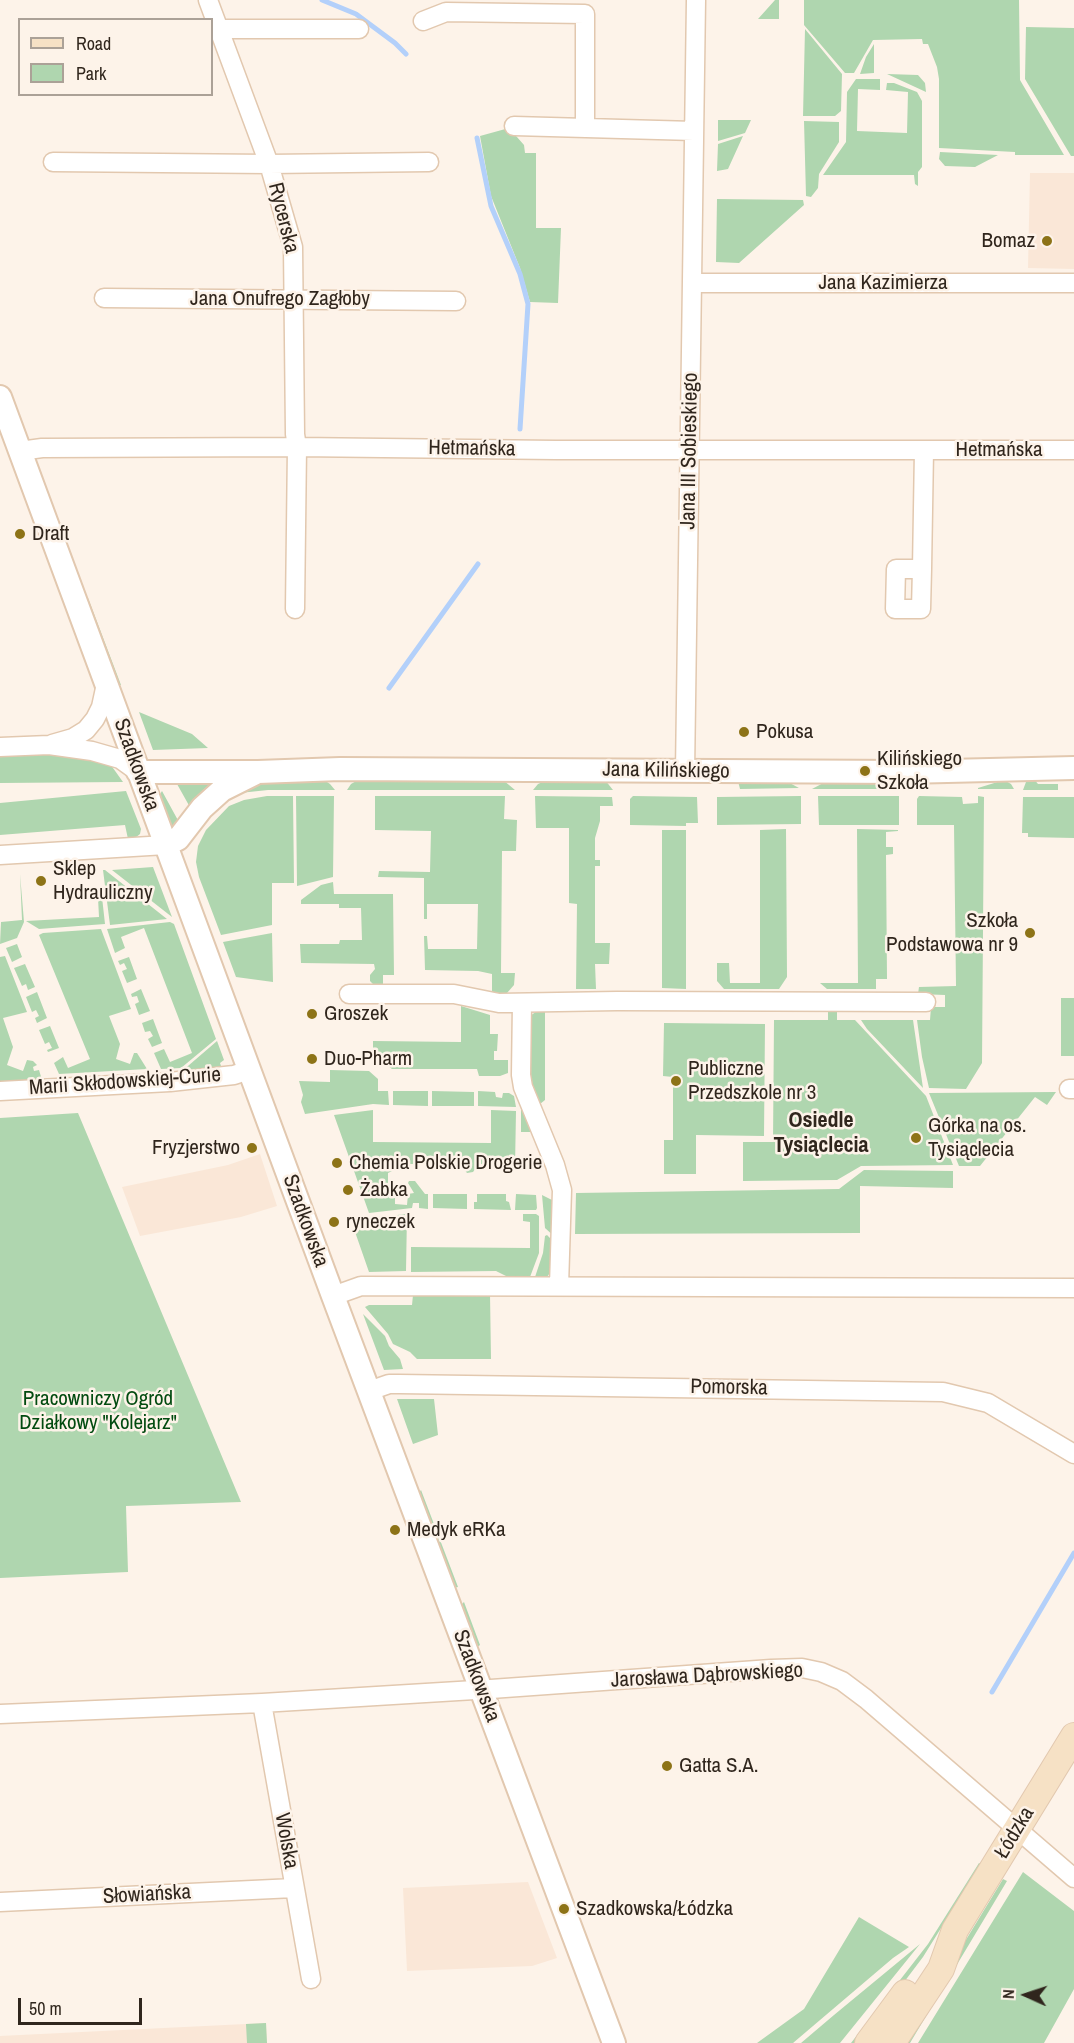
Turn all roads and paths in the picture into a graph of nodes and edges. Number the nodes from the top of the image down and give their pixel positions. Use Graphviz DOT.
graph roads {
  1 [pos="208,0"];
  2 [pos="696,0"];
  3 [pos="213,18"];
  4 [pos="423,21"];
  5 [pos="216,29"];
  6 [pos="359,29"];
  7 [pos="514,126"];
  8 [pos="585,128"];
  9 [pos="694,131"];
  10 [pos="53,162"];
  11 [pos="429,162"];
  12 [pos="269,164"];
  13 [pos="692,283"];
  14 [pos="1074,283"];
  15 [pos="104,298"];
  16 [pos="294,298"];
  17 [pos="456,301"];
  18 [pos="0,397"];
  19 [pos="297,447"];
  20 [pos="690,449"];
  21 [pos="924,450"];
  22 [pos="1074,450"];
  23 [pos="20,451"];
  24 [pos="922,569"];
  25 [pos="295,609"];
  26 [pos="106,684"];
  27 [pos="49,745"];
  28 [pos="0,747"];
  29 [pos="1074,768"];
  30 [pos="138,772"];
  31 [pos="258,772"];
  32 [pos="685,772"];
  33 [pos="166,846"];
  34 [pos="0,855"];
  35 [pos="349,994"];
  36 [pos="926,1002"];
  37 [pos="522,1003"];
  38 [pos="249,1070"];
  39 [pos="0,1091"];
  40 [pos="559,1286"];
  41 [pos="1074,1288"];
  42 [pos="333,1296"];
  43 [pos="369,1391"];
  44 [pos="1074,1454"];
  45 [pos="482,1690"];
  46 [pos="262,1703"];
  47 [pos="0,1714"];
  48 [pos="1074,1736"];
  49 [pos="1017,1829"];
  50 [pos="1074,1878"];
  51 [pos="294,1888"];
  52 [pos="0,1902"];
  53 [pos="955,1930"];
  54 [pos="311,1979"];
  55 [pos="614,2043"];
  56 [pos="868,2043"];
  57 [pos="892,2043"];
  1 -- 3 [label="street, Rycerska"];
  2 -- 9 [label="street, Jana III Sobieskiego"];
  4 -- 8 [label="street"];
  5 -- 6 [label="street"];
  5 -- 12 [label="street, Rycerska"];
  7 -- 8 [label="street"];
  8 -- 9 [label="street"];
  9 -- 13 [label="street, Jana III Sobieskiego"];
  10 -- 12 [label="street"];
  11 -- 12 [label="street"];
  12 -- 16 [label="street, Rycerska"];
  13 -- 14 [label="street, Jana Kazimierza"];
  13 -- 20 [label="street, Jana III Sobieskiego"];
  15 -- 16 [label="street, Jana Onufrego Zagłoby"];
  16 -- 17 [label="street, Jana Onufrego Zagłoby"];
  16 -- 19 [label="street, Rycerska"];
  18 -- 23 [label="street, Szadkowska"];
  19 -- 20 [label="street, Hetmańska"];
  19 -- 23 [label="street, Hetmańska"];
  19 -- 25 [label="street, Rycerska"];
  20 -- 21 [label="street, Hetmańska"];
  20 -- 32 [label="street, Jana III Sobieskiego"];
  21 -- 22 [label="street, Hetmańska"];
  21 -- 24 [label="street"];
  23 -- 26 [label="street, Szadkowska"];
  26 -- 27 [label="street"];
  26 -- 30 [label="street, Szadkowska"];
  27 -- 28 [label="street"];
  27 -- 30 [label="street"];
  29 -- 32 [label="street, Jana Kilińskiego"];
  30 -- 31 [label="street, Jana Kilińskiego"];
  30 -- 33 [label="street, Szadkowska"];
  31 -- 32 [label="street, Jana Kilińskiego"];
  31 -- 33 [label="street, Jana Kilińskiego"];
  33 -- 34 [label="street"];
  33 -- 38 [label="street, Szadkowska"];
  35 -- 37 [label="street"];
  36 -- 37 [label="street"];
  37 -- 40 [label="street"];
  38 -- 39 [label="street, Marii Skłodowskiej-Curie"];
  38 -- 42 [label="street, Szadkowska"];
  40 -- 41 [label="street"];
  40 -- 42 [label="street"];
  42 -- 43 [label="street, Szadkowska"];
  43 -- 44 [label="street, Pomorska"];
  43 -- 45 [label="street, Szadkowska"];
  45 -- 46 [label="street"];
  45 -- 49 [label="street, Jarosława Dąbrowskiego"];
  45 -- 55 [label="street, Szadkowska"];
  46 -- 47 [label="street"];
  46 -- 51 [label="street, Wolska"];
  48 -- 49 [label="main road, Łódzka"];
  49 -- 50 [label="street, Jarosława Dąbrowskiego"];
  49 -- 53 [label="main road, Łódzka"];
  51 -- 52 [label="street, Słowiańska"];
  51 -- 54 [label="street, Wolska"];
  53 -- 56 [label="main road, Łódzka"];
  53 -- 57 [label="main road, Łódzka"];
}
